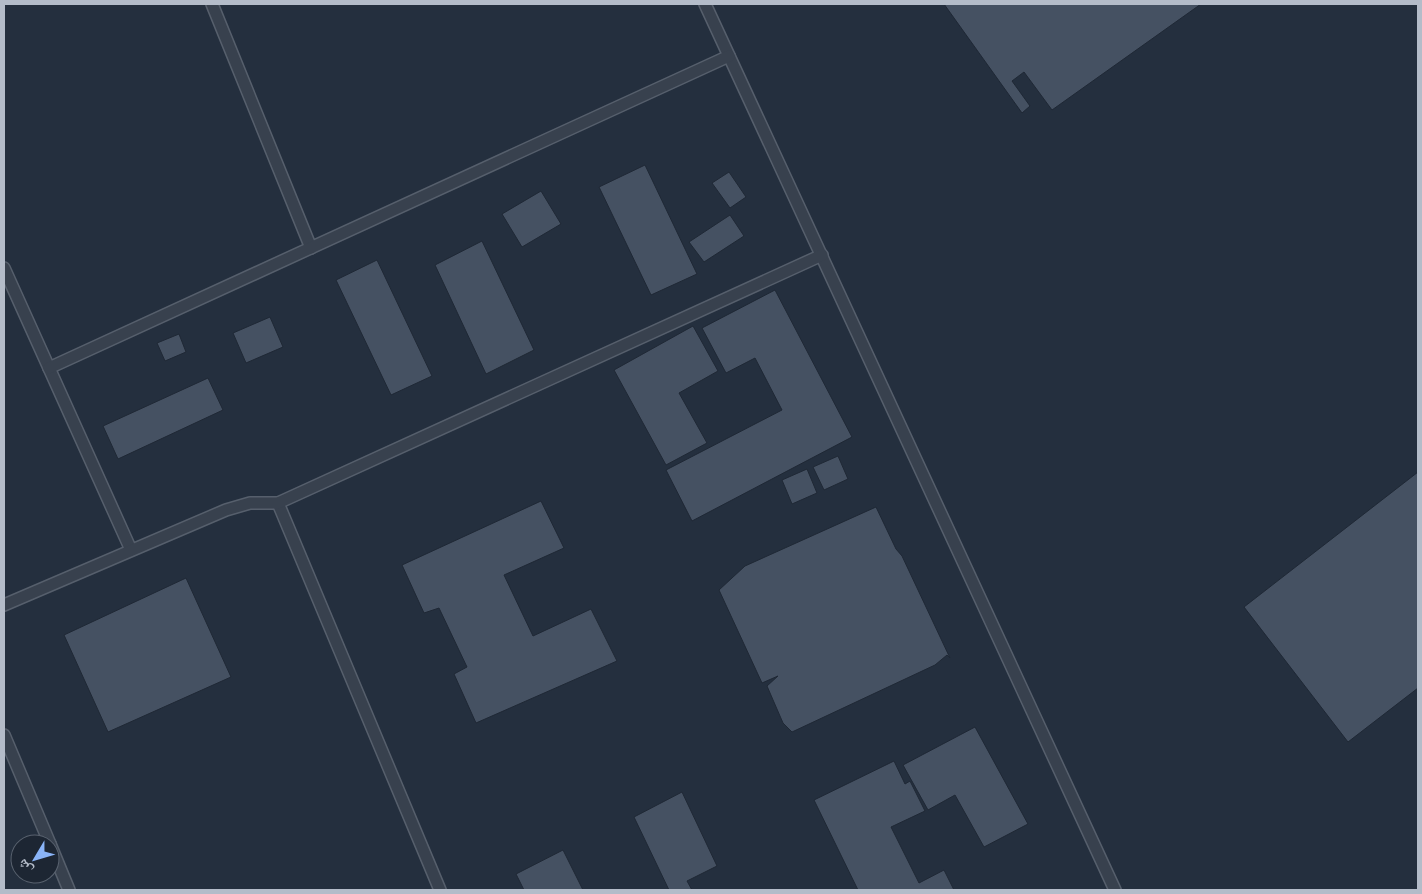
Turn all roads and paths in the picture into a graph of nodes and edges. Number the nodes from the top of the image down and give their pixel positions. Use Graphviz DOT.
graph roads {
  1 [pos="212,4"];
  2 [pos="706,4"];
  3 [pos="730,56"];
  4 [pos="311,248"];
  5 [pos="822,255"];
  6 [pos="4,268"];
  7 [pos="49,368"];
  8 [pos="278,504"];
  9 [pos="131,550"];
  10 [pos="4,605"];
  11 [pos="4,735"];
  12 [pos="46,834"];
  13 [pos="60,868"];
  14 [pos="69,890"];
  15 [pos="440,890"];
  16 [pos="1115,890"];
  1 -- 4 [label="lane"];
  2 -- 3 [label="lane"];
  3 -- 4 [label="lane"];
  3 -- 5 [label="lane"];
  4 -- 7 [label="lane"];
  5 -- 8 [label="lane"];
  5 -- 16 [label="lane"];
  6 -- 7 [label="lane"];
  7 -- 9 [label="lane"];
  8 -- 9 [label="lane"];
  8 -- 15 [label="lane"];
  9 -- 10 [label="lane"];
  11 -- 12 [label="lane"];
  13 -- 14 [label="lane"];
}
